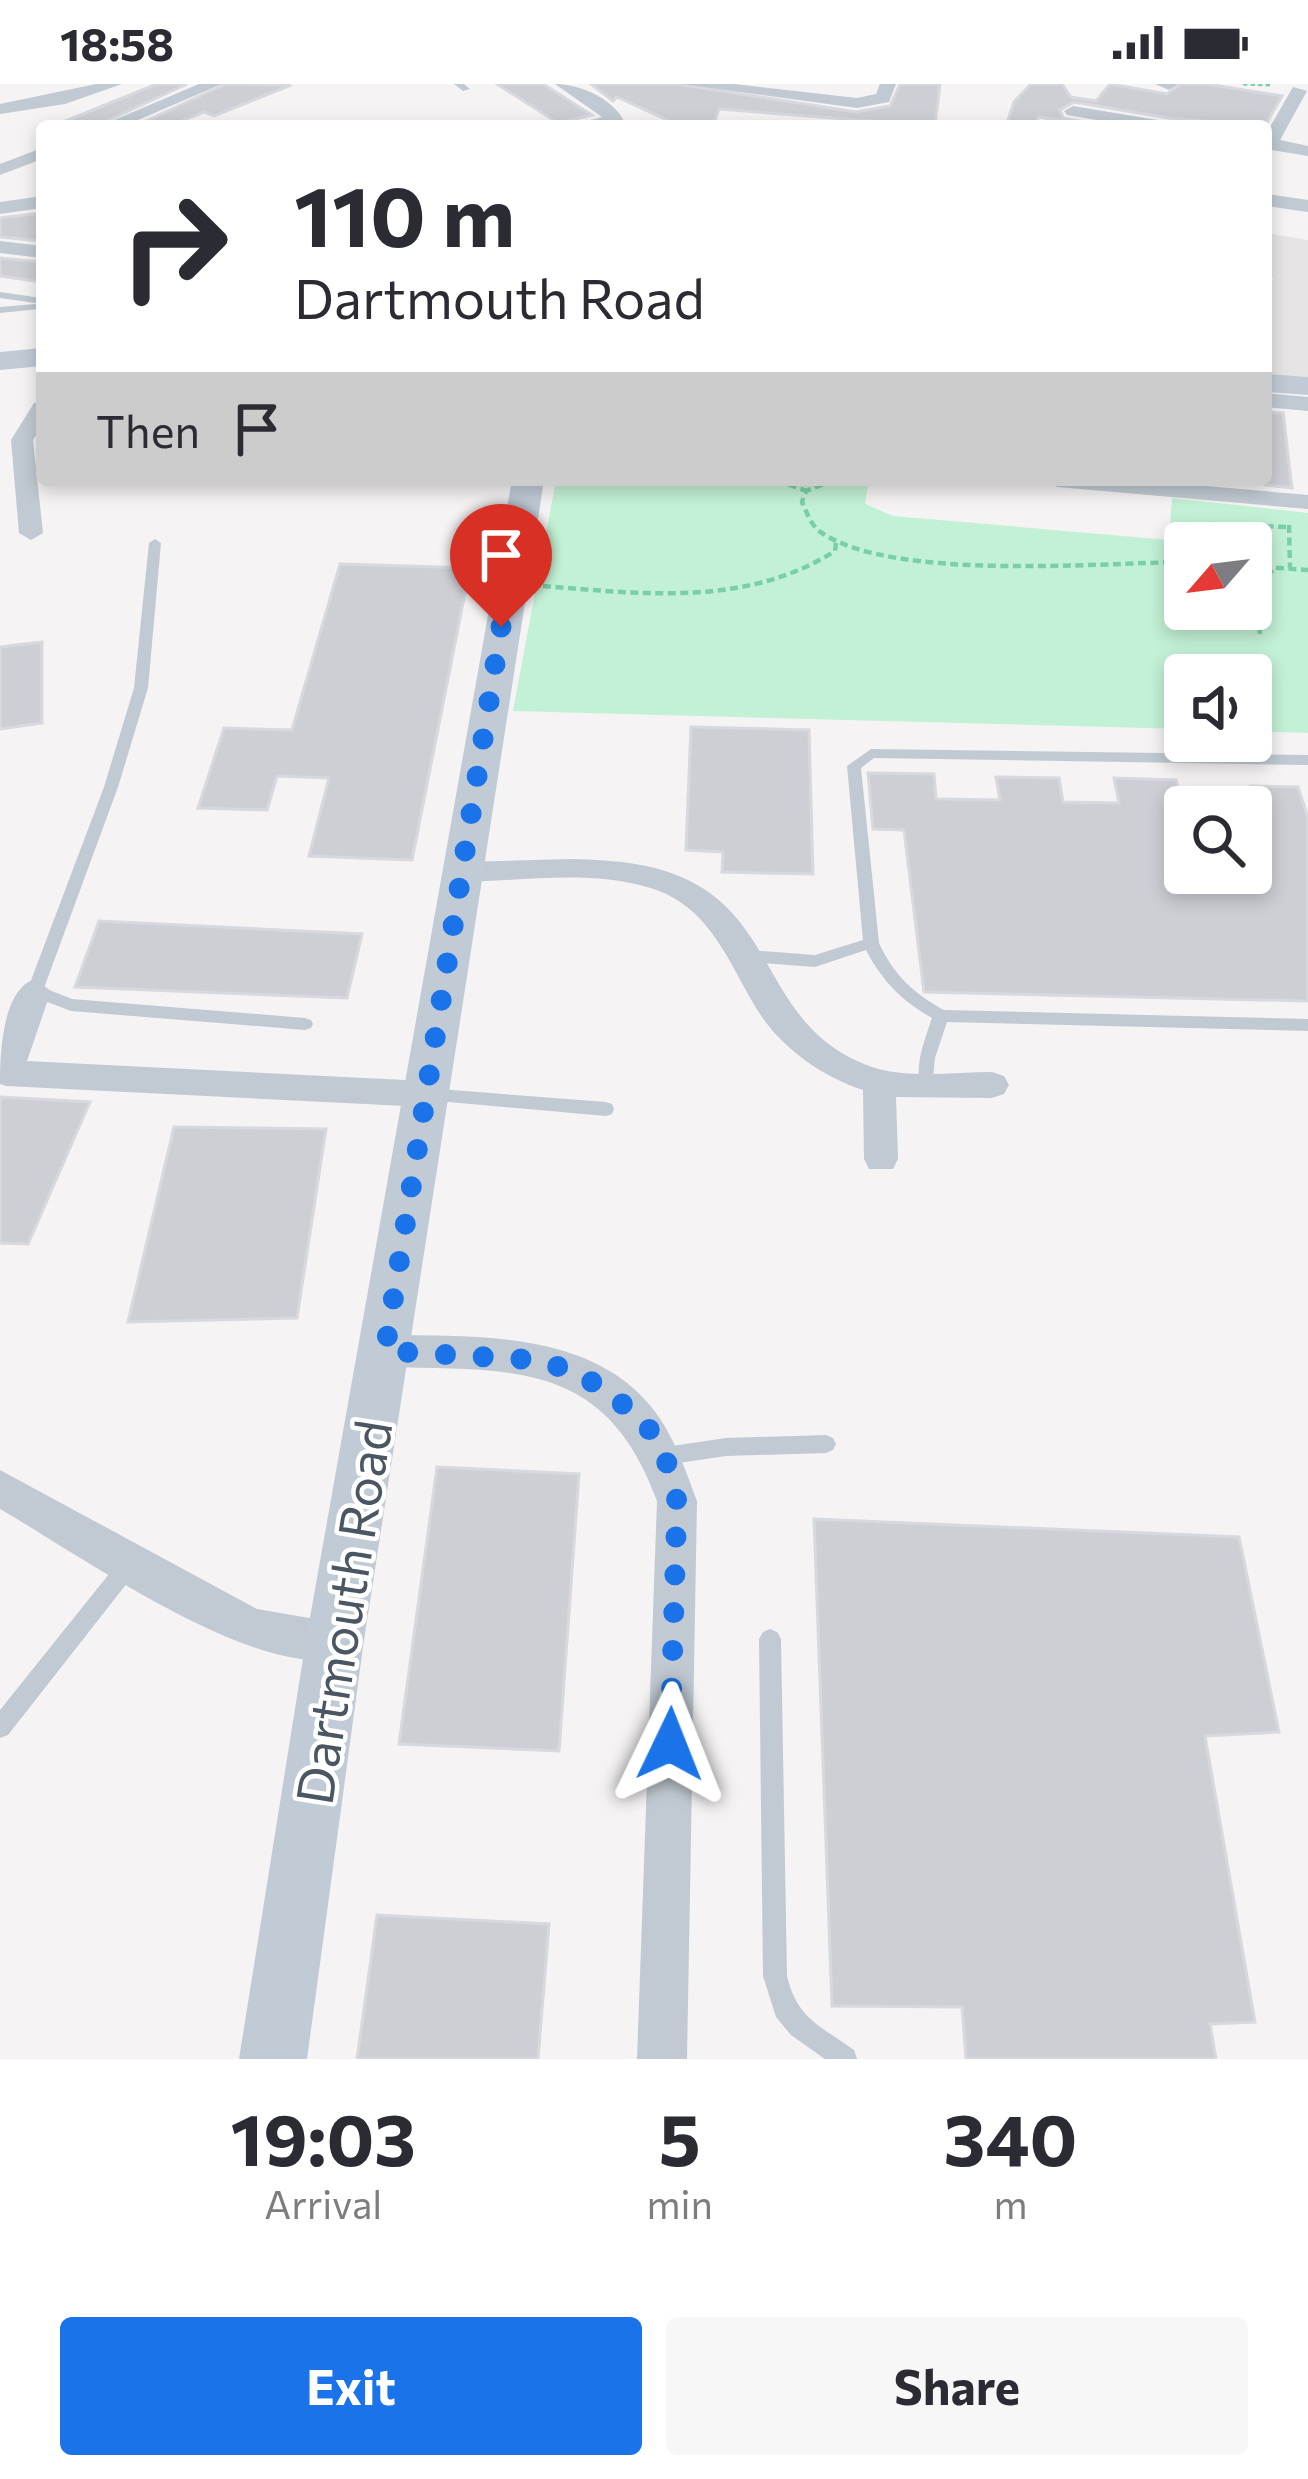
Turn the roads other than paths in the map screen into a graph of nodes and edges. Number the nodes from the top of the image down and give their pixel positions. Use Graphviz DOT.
graph roads {
  1 [pos="114,84"];
  2 [pos="214,84"];
  3 [pos="689,84"];
  4 [pos="888,84"];
  5 [pos="573,86"];
  6 [pos="1273,87"];
  7 [pos="1082,90"];
  8 [pos="1304,92"];
  9 [pos="0,109"];
  10 [pos="1069,118"];
  11 [pos="124,120"];
  12 [pos="613,120"];
  13 [pos="1272,136"];
  14 [pos="1272,144"];
  15 [pos="1308,151"];
  16 [pos="36,155"];
  17 [pos="0,170"];
  18 [pos="1272,201"];
  19 [pos="36,203"];
  20 [pos="1308,206"];
  21 [pos="0,208"];
  22 [pos="0,247"];
  23 [pos="36,251"];
  24 [pos="0,295"];
  25 [pos="36,303"];
  26 [pos="36,305"];
  27 [pos="0,310"];
  28 [pos="36,358"];
  29 [pos="0,362"];
  30 [pos="1272,385"];
  31 [pos="1306,398"];
  32 [pos="1272,400"];
  33 [pos="36,418"];
  34 [pos="1307,430"];
  35 [pos="527,486"];
  36 [pos="1192,486"];
  37 [pos="1237,488"];
  38 [pos="1303,511"];
  39 [pos="31,532"];
  40 [pos="155,543"];
  41 [pos="1308,760"];
  42 [pos="462,872"];
  43 [pos="871,943"];
  44 [pos="748,956"];
  45 [pos="35,991"];
  46 [pos="941,1016"];
  47 [pos="305,1024"];
  48 [pos="1308,1024"];
  49 [pos="3,1072"];
  50 [pos="879,1082"];
  51 [pos="926,1083"];
  52 [pos="992,1085"];
  53 [pos="425,1094"];
  54 [pos="606,1109"];
  55 [pos="880,1159"];
  56 [pos="385,1351"];
  57 [pos="826,1444"];
  58 [pos="665,1456"];
  59 [pos="0,1488"];
  60 [pos="128,1565"];
  61 [pos="770,1639"];
  62 [pos="335,1640"];
  63 [pos="0,1727"];
  64 [pos="273,2059"];
  65 [pos="662,2059"];
  66 [pos="845,2059"];
  1 -- 9 [label="street"];
  2 -- 11 [label="street"];
  3 -- 4 [label="street"];
  5 -- 12 [label="street"];
  6 -- 8 [label="street"];
  7 -- 10 [label="street"];
  8 -- 13 [label="street"];
  14 -- 15 [label="street"];
  16 -- 17 [label="street"];
  18 -- 20 [label="street"];
  19 -- 21 [label="street"];
  22 -- 23 [label="street"];
  24 -- 25 [label="lane"];
  26 -- 27 [label="lane"];
  28 -- 29 [label="street"];
  30 -- 31 [label="street"];
  31 -- 32 [label="street"];
  31 -- 34 [label="street"];
  33 -- 39 [label="street"];
  35 -- 42 [label="street, Dartmouth Road"];
  36 -- 37 [label="street"];
  37 -- 38 [label="street"];
  40 -- 45 [label="lane"];
  41 -- 43 [label="lane"];
  42 -- 44 [label="street"];
  42 -- 53 [label="street, Dartmouth Road"];
  43 -- 44 [label="lane"];
  43 -- 46 [label="lane"];
  44 -- 50 [label="street"];
  45 -- 47 [label="lane"];
  45 -- 49 [label="street"];
  46 -- 48 [label="lane"];
  46 -- 51 [label="lane"];
  49 -- 53 [label="street"];
  50 -- 51 [label="street"];
  50 -- 55 [label="street"];
  51 -- 52 [label="street"];
  53 -- 54 [label="lane"];
  53 -- 56 [label="street, Dartmouth Road"];
  56 -- 58 [label="street"];
  56 -- 62 [label="street, Dartmouth Road"];
  57 -- 58 [label="lane"];
  58 -- 65 [label="street"];
  59 -- 60 [label="street"];
  60 -- 62 [label="street"];
  60 -- 63 [label="lane"];
  61 -- 66 [label="lane"];
  62 -- 64 [label="street, Dartmouth Road"];
}
